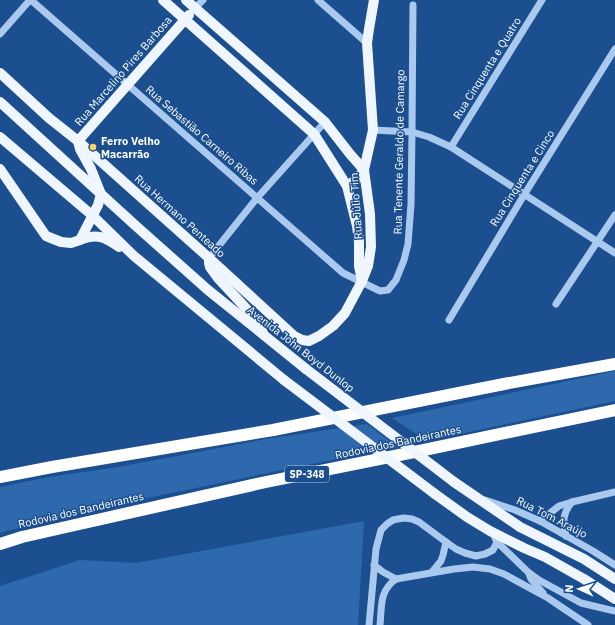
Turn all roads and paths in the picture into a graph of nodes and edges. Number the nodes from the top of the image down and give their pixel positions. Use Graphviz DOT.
graph roads {
  1 [pos="30,0"];
  2 [pos="163,0"];
  3 [pos="186,0"];
  4 [pos="203,0"];
  5 [pos="318,0"];
  6 [pos="374,0"];
  7 [pos="542,0"];
  8 [pos="413,5"];
  9 [pos="195,8"];
  10 [pos="184,19"];
  11 [pos="0,34"];
  12 [pos="367,43"];
  13 [pos="615,49"];
  14 [pos="0,73"];
  15 [pos="127,85"];
  16 [pos="0,102"];
  17 [pos="325,122"];
  18 [pos="373,130"];
  19 [pos="412,132"];
  20 [pos="314,134"];
  21 [pos="0,137"];
  22 [pos="78,141"];
  23 [pos="451,147"];
  24 [pos="0,169"];
  25 [pos="364,170"];
  26 [pos="347,186"];
  27 [pos="101,194"];
  28 [pos="524,195"];
  29 [pos="258,198"];
  30 [pos="615,215"];
  31 [pos="93,216"];
  32 [pos="80,240"];
  33 [pos="597,242"];
  34 [pos="615,253"];
  35 [pos="134,256"];
  36 [pos="209,258"];
  37 [pos="362,281"];
  38 [pos="556,304"];
  39 [pos="449,320"];
  40 [pos="264,336"];
  41 [pos="309,341"];
  42 [pos="615,364"];
  43 [pos="615,410"];
  44 [pos="0,477"];
  45 [pos="615,492"];
  46 [pos="475,497"];
  47 [pos="572,502"];
  48 [pos="540,521"];
  49 [pos="490,531"];
  50 [pos="566,536"];
  51 [pos="446,542"];
  52 [pos="497,542"];
  53 [pos="0,544"];
  54 [pos="374,565"];
  55 [pos="615,565"];
  56 [pos="432,572"];
  57 [pos="528,572"];
  58 [pos="615,578"];
  59 [pos="396,579"];
  60 [pos="548,598"];
  61 [pos="615,599"];
  62 [pos="615,612"];
  63 [pos="369,625"];
  64 [pos="380,625"];
  65 [pos="587,625"];
  1 -- 11 [label="street"];
  1 -- 15 [label="street, Rua Sebastião Carneiro Ribas"];
  2 -- 10 [label="main road"];
  3 -- 9 [label="main road"];
  4 -- 9 [label="street, Rua Marcelino Pires Barbosa"];
  5 -- 12 [label="street"];
  6 -- 12 [label="main road, Rua Júlio Tim"];
  7 -- 23 [label="street, Rua Cinquenta e Quatro"];
  8 -- 19 [label="street, Rua Tenente Geraldo de Camargo"];
  9 -- 10 [label="main road, Rua Marcelino Pires Barbosa"];
  9 -- 17 [label="main road"];
  10 -- 15 [label="main road, Rua Marcelino Pires Barbosa"];
  10 -- 20 [label="main road"];
  12 -- 18 [label="main road, Rua Júlio Tim"];
  13 -- 28 [label="street, Rua Cinquenta e Cinco"];
  14 -- 22 [label="main road, Rua Hermano Penteado"];
  15 -- 22 [label="main road, Rua Marcelino Pires Barbosa"];
  15 -- 29 [label="street, Rua Sebastião Carneiro Ribas"];
  16 -- 27 [label="main road, Avenida John Boyd Dunlop"];
  17 -- 20 [label="street"];
  17 -- 25 [label="main road"];
  18 -- 19 [label="street"];
  18 -- 25 [label="main road, Rua Júlio Tim"];
  19 -- 23 [label="street"];
  19 -- 37 [label="street, Rua Tenente Geraldo de Camargo"];
  20 -- 26 [label="main road"];
  20 -- 29 [label="street"];
  21 -- 31 [label="main road"];
  22 -- 27 [label="main road"];
  22 -- 36 [label="main road, Rua Hermano Penteado"];
  23 -- 28 [label="street"];
  24 -- 32 [label="main road"];
  25 -- 26 [label="main road"];
  25 -- 37 [label="main road, Rua Júlio Tim"];
  26 -- 37 [label="main road"];
  27 -- 31 [label="main road"];
  27 -- 40 [label="main road, Avenida John Boyd Dunlop"];
  28 -- 33 [label="street"];
  28 -- 39 [label="street, Rua Cinquenta e Cinco"];
  29 -- 36 [label="street"];
  29 -- 37 [label="street, Rua Sebastião Carneiro Ribas"];
  30 -- 33 [label="street"];
  31 -- 32 [label="main road"];
  31 -- 35 [label="main road"];
  32 -- 35 [label="main road"];
  33 -- 34 [label="street"];
  33 -- 38 [label="street"];
  35 -- 49 [label="main road, bridge"];
  36 -- 40 [label="main road"];
  36 -- 41 [label="main road, Rua Hermano Penteado"];
  37 -- 41 [label="main road, Rua Júlio Tim"];
  40 -- 46 [label="main road, Avenida John Boyd Dunlop, bridge"];
  42 -- 44 [label="highway"];
  43 -- 53 [label="highway, Rodovia dos Bandeirantes / SP-348"];
  45 -- 47 [label="street"];
  46 -- 48 [label="street, Rua Tom Araújo"];
  46 -- 58 [label="main road, Avenida John Boyd Dunlop"];
  47 -- 48 [label="street"];
  47 -- 50 [label="street"];
  48 -- 50 [label="street, Rua Tom Araújo"];
  49 -- 52 [label="street"];
  49 -- 61 [label="main road"];
  50 -- 55 [label="street, Rua Tom Araújo"];
  51 -- 52 [label="street"];
  51 -- 54 [label="street"];
  51 -- 56 [label="street"];
  52 -- 57 [label="street"];
  54 -- 59 [label="street"];
  54 -- 63 [label="street"];
  56 -- 59 [label="street"];
  56 -- 60 [label="street"];
  57 -- 60 [label="street"];
  57 -- 62 [label="street"];
  59 -- 64 [label="street"];
  60 -- 65 [label="street"];
}
